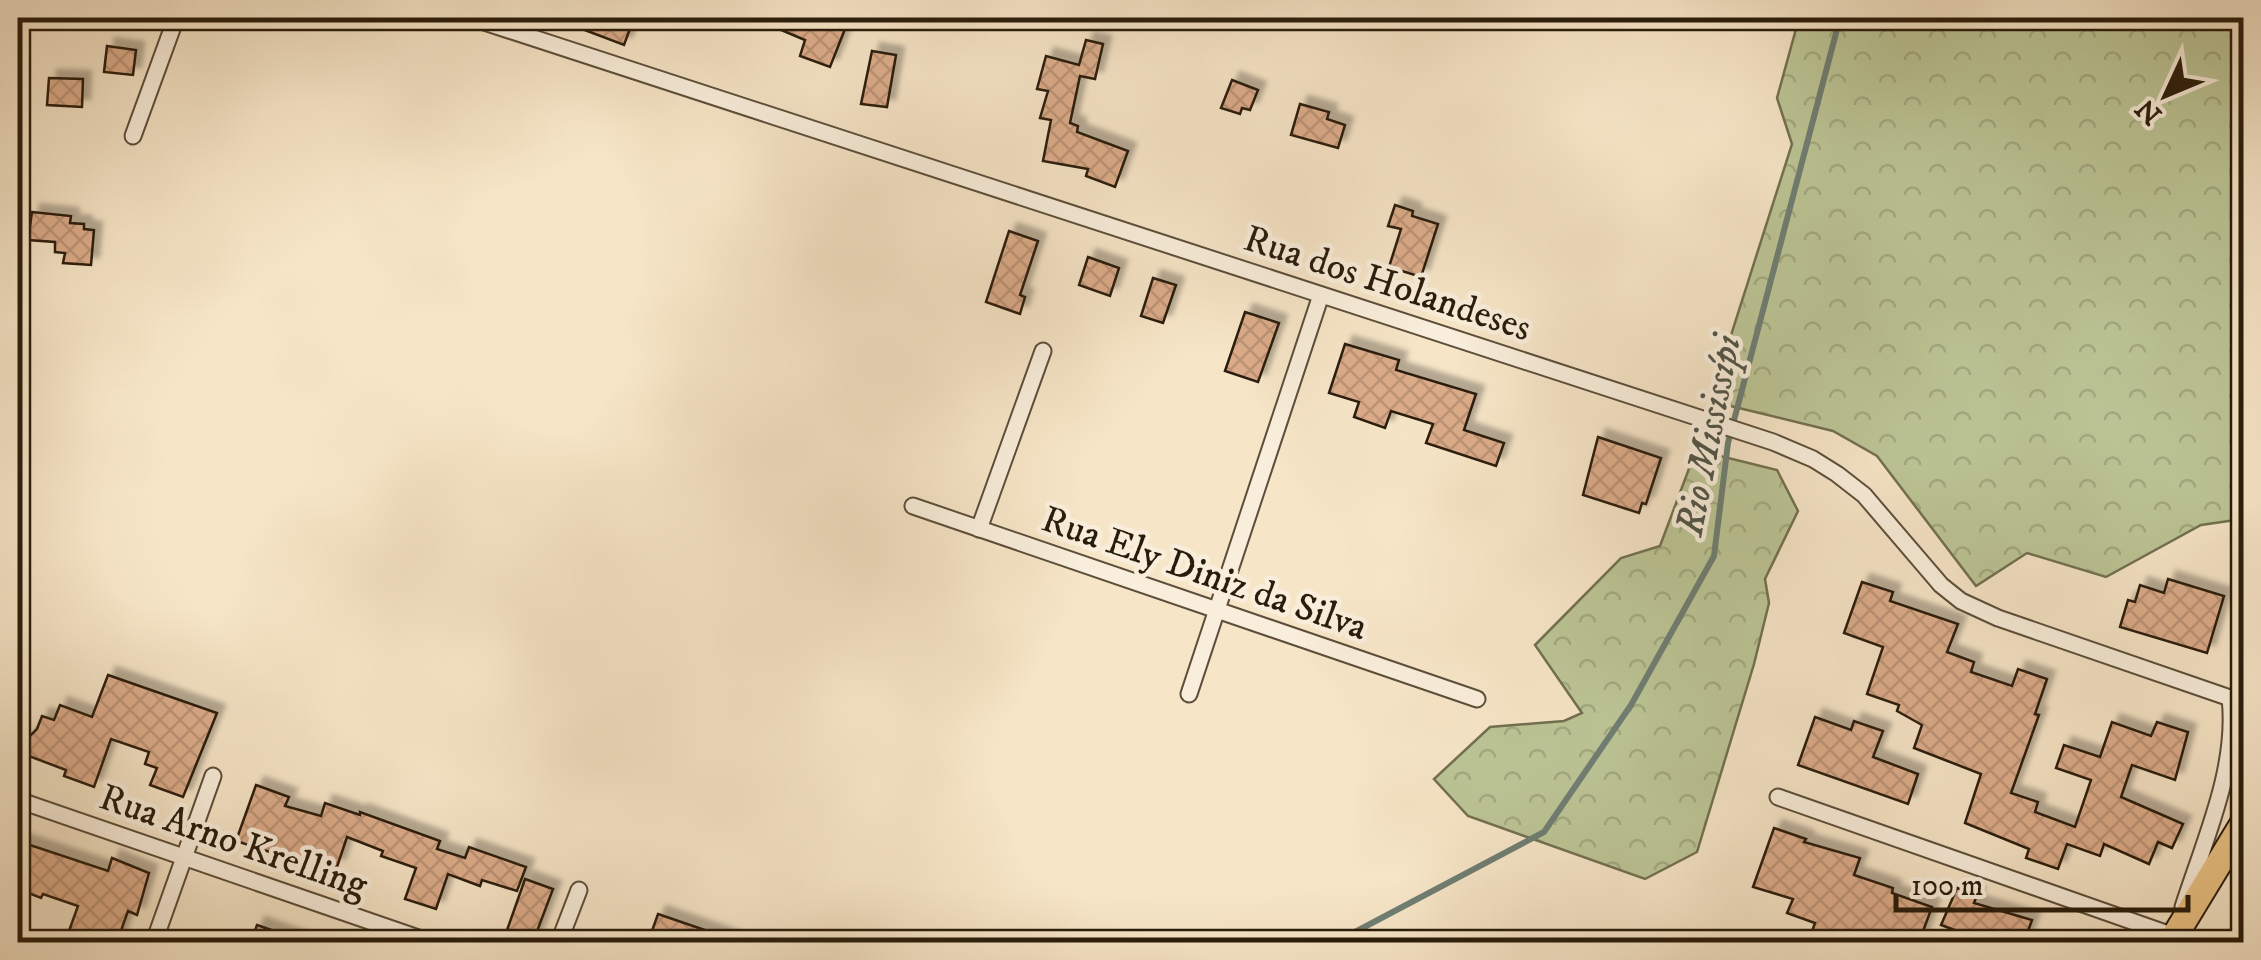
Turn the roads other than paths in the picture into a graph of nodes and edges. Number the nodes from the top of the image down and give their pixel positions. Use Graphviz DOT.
graph roads {
  1 [pos="176,18"];
  2 [pos="472,18"];
  3 [pos="134,136"];
  4 [pos="1322,295"];
  5 [pos="1043,351"];
  6 [pos="913,506"];
  7 [pos="979,530"];
  8 [pos="1216,610"];
  9 [pos="1189,694"];
  10 [pos="2237,695"];
  11 [pos="1476,700"];
  12 [pos="213,776"];
  13 [pos="1778,797"];
  14 [pos="18,800"];
  15 [pos="2244,822"];
  16 [pos="184,858"];
  17 [pos="579,890"];
  18 [pos="2172,939"];
  19 [pos="154,942"];
  20 [pos="430,942"];
  21 [pos="559,942"];
  1 -- 3 [label="street"];
  2 -- 4 [label="street, Rua dos Holandeses"];
  4 -- 8 [label="street"];
  4 -- 10 [label="street, Rua dos Holandeses"];
  5 -- 7 [label="street"];
  6 -- 7 [label="street, Rua Ely Diniz da Silva"];
  7 -- 8 [label="street, Rua Ely Diniz da Silva"];
  8 -- 9 [label="street"];
  8 -- 11 [label="street, Rua Ely Diniz da Silva"];
  10 -- 18 [label="street, Rua dos Holandeses"];
  12 -- 16 [label="street"];
  13 -- 18 [label="street"];
  14 -- 16 [label="street, Rua Arno Krelling"];
  15 -- 18 [label="main road"];
  16 -- 19 [label="street"];
  16 -- 20 [label="street, Rua Arno Krelling"];
  17 -- 21 [label="street"];
}
